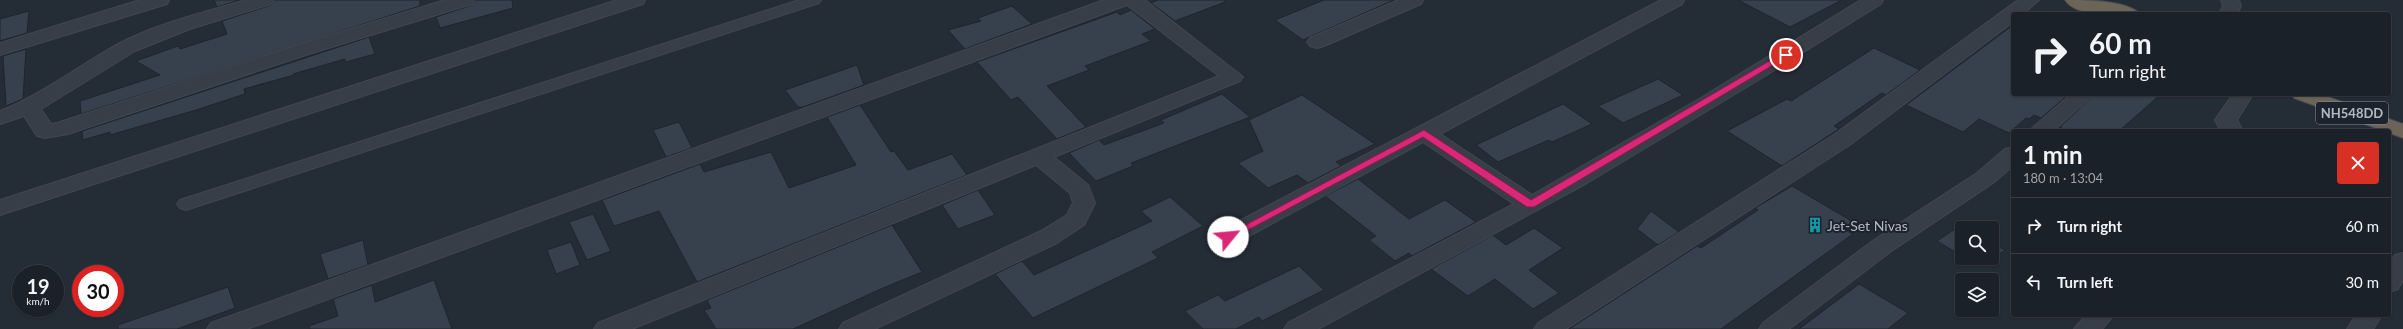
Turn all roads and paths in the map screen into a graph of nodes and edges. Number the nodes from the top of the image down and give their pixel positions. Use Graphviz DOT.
graph roads {
  1 [pos="160,0"];
  2 [pos="264,0"];
  3 [pos="465,0"];
  4 [pos="636,0"];
  5 [pos="814,0"];
  6 [pos="1122,0"];
  7 [pos="1133,0"];
  8 [pos="1414,0"];
  9 [pos="1675,0"];
  10 [pos="1874,0"];
  11 [pos="2030,0"];
  12 [pos="2074,0"];
  13 [pos="2099,0"];
  14 [pos="2230,0"];
  15 [pos="2014,12"];
  16 [pos="2101,12"];
  17 [pos="2126,12"];
  18 [pos="2229,12"];
  19 [pos="2011,14"];
  20 [pos="1317,42"];
  21 [pos="0,49"];
  22 [pos="2082,96"];
  23 [pos="2242,96"];
  24 [pos="2307,96"];
  25 [pos="2345,96"];
  26 [pos="29,107"];
  27 [pos="2403,117"];
  28 [pos="0,118"];
  29 [pos="2042,129"];
  30 [pos="2231,129"];
  31 [pos="2403,131"];
  32 [pos="1424,133"];
  33 [pos="1039,156"];
  34 [pos="2011,156"];
  35 [pos="186,204"];
  36 [pos="1530,204"];
  37 [pos="0,208"];
  38 [pos="1228,237"];
  39 [pos="2403,261"];
  40 [pos="2391,280"];
  41 [pos="2099,317"];
  42 [pos="2368,317"];
  43 [pos="220,329"];
  44 [pos="607,329"];
  45 [pos="852,329"];
  46 [pos="1298,329"];
  47 [pos="1547,329"];
  48 [pos="1772,329"];
  49 [pos="2087,329"];
  50 [pos="2360,329"];
  1 -- 21 [label="street"];
  2 -- 26 [label="street"];
  3 -- 26 [label="street"];
  4 -- 37 [label="street"];
  5 -- 35 [label="lane"];
  6 -- 43 [label="street"];
  7 -- 33 [label="street"];
  8 -- 20 [label="street"];
  9 -- 32 [label="street"];
  10 -- 36 [label="street"];
  11 -- 15 [label="street"];
  12 -- 16 [label="highway"];
  13 -- 17 [label="highway"];
  14 -- 18 [label="street"];
  19 -- 47 [label="street"];
  22 -- 29 [label="street"];
  23 -- 30 [label="street"];
  24 -- 31 [label="highway, NH548DD"];
  25 -- 27 [label="highway, NH548DD"];
  26 -- 28 [label="street"];
  32 -- 36 [label="street"];
  32 -- 38 [label="street"];
  33 -- 44 [label="street"];
  33 -- 45 [label="street"];
  34 -- 48 [label="street"];
  36 -- 46 [label="street"];
  39 -- 40 [label="street"];
  41 -- 49 [label="street"];
  42 -- 50 [label="street"];
}
